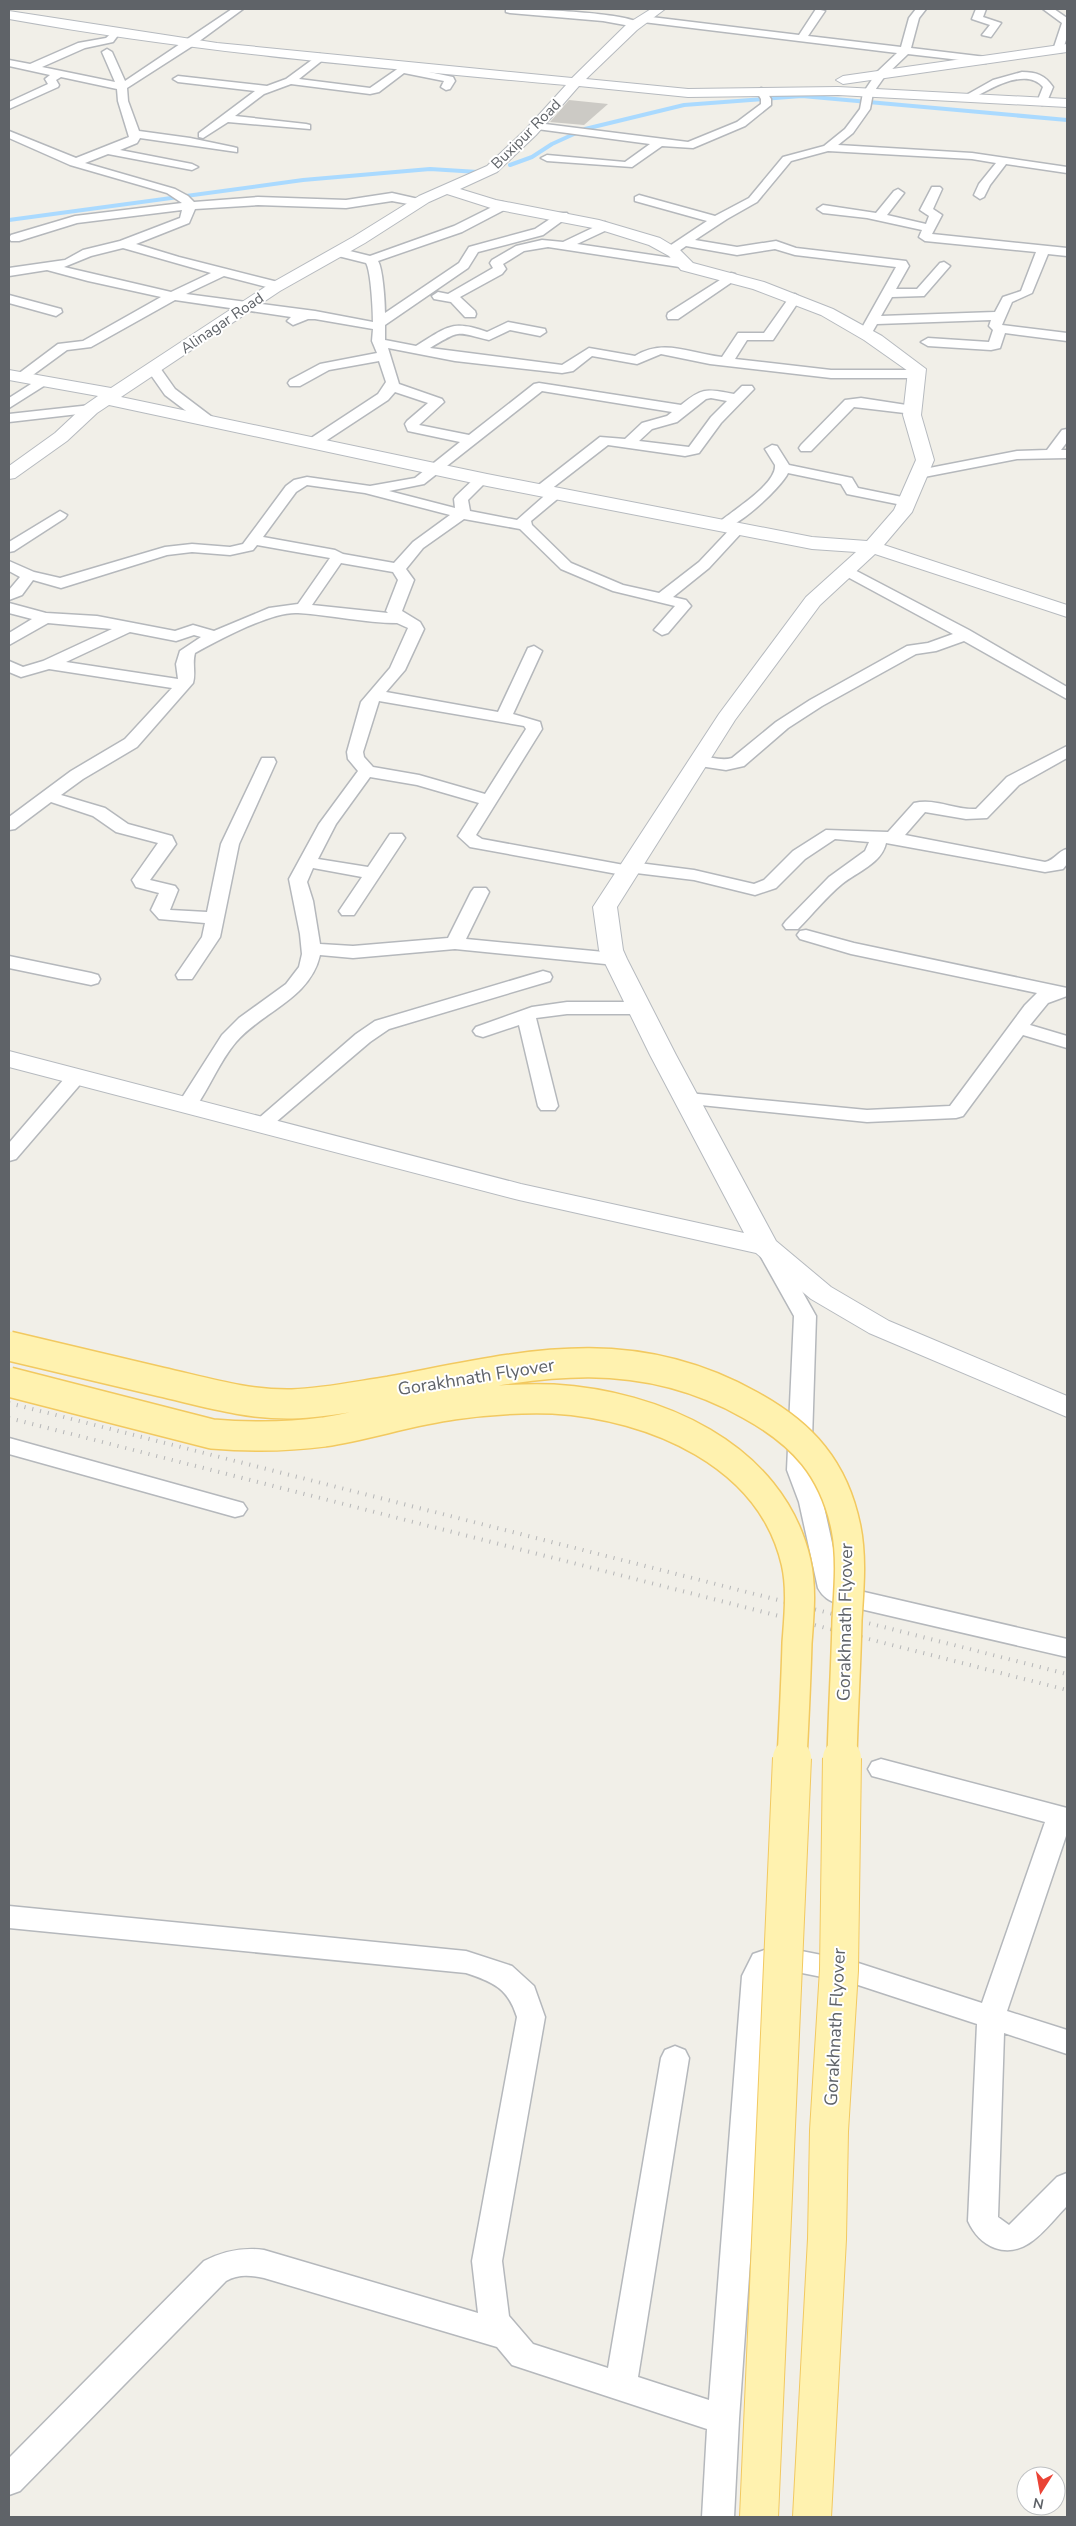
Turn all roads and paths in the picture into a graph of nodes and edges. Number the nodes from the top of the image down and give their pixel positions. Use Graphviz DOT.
graph roads {
  1 [pos="238,9"];
  2 [pos="658,9"];
  3 [pos="921,9"];
  4 [pos="980,9"];
  5 [pos="1048,9"];
  6 [pos="510,10"];
  7 [pos="820,11"];
  8 [pos="605,13"];
  9 [pos="9,15"];
  10 [pos="639,22"];
  11 [pos="114,34"];
  12 [pos="987,35"];
  13 [pos="801,39"];
  14 [pos="190,43"];
  15 [pos="905,51"];
  16 [pos="107,52"];
  17 [pos="1063,53"];
  18 [pos="320,57"];
  19 [pos="986,60"];
  20 [pos="9,63"];
  21 [pos="33,67"];
  22 [pos="404,68"];
  23 [pos="61,73"];
  24 [pos="881,74"];
  25 [pos="178,79"];
  26 [pos="290,81"];
  27 [pos="576,82"];
  28 [pos="122,87"];
  29 [pos="446,87"];
  30 [pos="268,89"];
  31 [pos="765,91"];
  32 [pos="868,93"];
  33 [pos="966,98"];
  34 [pos="1042,102"];
  35 [pos="1067,103"];
  36 [pos="9,106"];
  37 [pos="226,118"];
  38 [pos="537,126"];
  39 [pos="306,127"];
  40 [pos="9,134"];
  41 [pos="134,134"];
  42 [pos="203,134"];
  43 [pos="658,143"];
  44 [pos="828,148"];
  45 [pos="108,150"];
  46 [pos="233,150"];
  47 [pos="547,158"];
  48 [pos="1004,160"];
  49 [pos="75,162"];
  50 [pos="192,167"];
  51 [pos="1067,170"];
  52 [pos="446,189"];
  53 [pos="936,190"];
  54 [pos="898,192"];
  55 [pos="980,195"];
  56 [pos="639,199"];
  57 [pos="184,200"];
  58 [pos="420,202"];
  59 [pos="502,206"];
  60 [pos="823,209"];
  61 [pos="562,216"];
  62 [pos="879,217"];
  63 [pos="718,220"];
  64 [pos="605,226"];
  65 [pos="929,228"];
  66 [pos="15,238"];
  67 [pos="124,244"];
  68 [pos="563,246"];
  69 [pos="677,246"];
  70 [pos="1044,250"];
  71 [pos="338,252"];
  72 [pos="1067,252"];
  73 [pos="371,260"];
  74 [pos="686,264"];
  75 [pos="944,266"];
  76 [pos="51,267"];
  77 [pos="9,272"];
  78 [pos="223,272"];
  79 [pos="730,277"];
  80 [pos="278,286"];
  81 [pos="423,293"];
  82 [pos="888,293"];
  83 [pos="172,296"];
  84 [pos="450,298"];
  85 [pos="795,298"];
  86 [pos="9,299"];
  87 [pos="24,304"];
  88 [pos="244,308"];
  89 [pos="9,310"];
  90 [pos="56,312"];
  91 [pos="470,314"];
  92 [pos="306,315"];
  93 [pos="672,316"];
  94 [pos="1000,322"];
  95 [pos="286,324"];
  96 [pos="380,325"];
  97 [pos="868,327"];
  98 [pos="540,332"];
  99 [pos="1067,337"];
  100 [pos="928,342"];
  101 [pos="382,349"];
  102 [pos="419,350"];
  103 [pos="726,362"];
  104 [pos="153,368"];
  105 [pos="917,374"];
  106 [pos="15,376"];
  107 [pos="42,381"];
  108 [pos="295,383"];
  109 [pos="392,386"];
  110 [pos="747,388"];
  111 [pos="110,396"];
  112 [pos="737,399"];
  113 [pos="9,404"];
  114 [pos="91,410"];
  115 [pos="684,410"];
  116 [pos="912,410"];
  117 [pos="9,418"];
  118 [pos="208,420"];
  119 [pos="1067,433"];
  120 [pos="471,440"];
  121 [pos="313,443"];
  122 [pos="629,443"];
  123 [pos="806,448"];
  124 [pos="772,449"];
  125 [pos="1052,453"];
  126 [pos="1067,454"];
  127 [pos="783,468"];
  128 [pos="436,469"];
  129 [pos="9,474"];
  130 [pos="919,474"];
  131 [pos="482,479"];
  132 [pos="366,489"];
  133 [pos="548,492"];
  134 [pos="907,502"];
  135 [pos="461,514"];
  136 [pos="60,516"];
  137 [pos="525,526"];
  138 [pos="730,527"];
  139 [pos="254,540"];
  140 [pos="812,543"];
  141 [pos="872,547"];
  142 [pos="9,548"];
  143 [pos="337,558"];
  144 [pos="9,565"];
  145 [pos="398,569"];
  146 [pos="847,571"];
  147 [pos="29,575"];
  148 [pos="9,595"];
  149 [pos="662,598"];
  150 [pos="9,608"];
  151 [pos="302,609"];
  152 [pos="1067,611"];
  153 [pos="45,618"];
  154 [pos="400,618"];
  155 [pos="128,627"];
  156 [pos="662,630"];
  157 [pos="964,635"];
  158 [pos="215,636"];
  159 [pos="9,640"];
  160 [pos="534,651"];
  161 [pos="49,664"];
  162 [pos="10,668"];
  163 [pos="183,685"];
  164 [pos="1067,694"];
  165 [pos="375,695"];
  166 [pos="502,719"];
  167 [pos="1067,751"];
  168 [pos="699,761"];
  169 [pos="268,762"];
  170 [pos="366,771"];
  171 [pos="48,796"];
  172 [pos="490,801"];
  173 [pos="9,825"];
  174 [pos="886,837"];
  175 [pos="396,838"];
  176 [pos="1067,854"];
  177 [pos="307,862"];
  178 [pos="630,869"];
  179 [pos="372,873"];
  180 [pos="480,892"];
  181 [pos="348,911"];
  182 [pos="213,918"];
  183 [pos="455,943"];
  184 [pos="310,949"];
  185 [pos="615,959"];
  186 [pos="9,962"];
  187 [pos="185,975"];
  188 [pos="543,977"];
  189 [pos="91,979"];
  190 [pos="1061,992"];
  191 [pos="640,1008"];
  192 [pos="526,1015"];
  193 [pos="1019,1028"];
  194 [pos="483,1031"];
  195 [pos="1067,1042"];
  196 [pos="9,1059"];
  197 [pos="77,1076"];
  198 [pos="688,1099"];
  199 [pos="188,1104"];
  200 [pos="548,1106"];
  201 [pos="262,1124"];
  202 [pos="9,1155"];
  203 [pos="765,1246"];
  204 [pos="9,1346"];
  205 [pos="9,1382"];
  206 [pos="1067,1407"];
  207 [pos="9,1446"];
  208 [pos="235,1509"];
  209 [pos="1067,1648"];
  210 [pos="882,1769"];
  211 [pos="1064,1817"];
  212 [pos="9,1917"];
  213 [pos="991,2017"];
  214 [pos="1067,2042"];
  215 [pos="675,2058"];
  216 [pos="1067,2186"];
  217 [pos="506,2336"];
  218 [pos="621,2386"];
  219 [pos="723,2419"];
  220 [pos="12,2471"];
  221 [pos="718,2517"];
  222 [pos="759,2517"];
  223 [pos="812,2517"];
  1 -- 14 [label="street"];
  2 -- 10 [label="street, Buxipur Road"];
  3 -- 15 [label="street"];
  4 -- 12 [label="street"];
  5 -- 17 [label="street"];
  6 -- 8 [label="street"];
  7 -- 13 [label="street"];
  8 -- 10 [label="street"];
  9 -- 11 [label="street"];
  10 -- 13 [label="street"];
  10 -- 27 [label="street, Buxipur Road"];
  11 -- 14 [label="street"];
  11 -- 21 [label="street"];
  13 -- 15 [label="street"];
  14 -- 18 [label="street"];
  14 -- 28 [label="street"];
  15 -- 19 [label="street"];
  15 -- 24 [label="street"];
  16 -- 28 [label="street"];
  17 -- 19 [label="street"];
  18 -- 22 [label="street"];
  18 -- 26 [label="street"];
  19 -- 24 [label="street"];
  20 -- 21 [label="street"];
  21 -- 23 [label="street"];
  22 -- 26 [label="street"];
  22 -- 27 [label="street"];
  22 -- 29 [label="street"];
  23 -- 28 [label="street"];
  23 -- 36 [label="street"];
  24 -- 31 [label="street"];
  24 -- 32 [label="street"];
  25 -- 30 [label="street"];
  26 -- 30 [label="street"];
  27 -- 31 [label="street"];
  27 -- 38 [label="street, Buxipur Road"];
  28 -- 41 [label="street"];
  30 -- 37 [label="street"];
  31 -- 32 [label="street"];
  31 -- 43 [label="street"];
  32 -- 33 [label="street"];
  32 -- 44 [label="street"];
  33 -- 34 [label="street"];
  33 -- 34 [label="street"];
  34 -- 35 [label="street"];
  37 -- 39 [label="street"];
  37 -- 42 [label="street"];
  38 -- 43 [label="street"];
  38 -- 52 [label="street, Buxipur Road"];
  40 -- 49 [label="street"];
  41 -- 45 [label="street"];
  41 -- 46 [label="street"];
  43 -- 47 [label="street"];
  44 -- 48 [label="street"];
  44 -- 63 [label="street"];
  45 -- 49 [label="street"];
  45 -- 50 [label="street"];
  48 -- 51 [label="street"];
  48 -- 55 [label="street"];
  49 -- 57 [label="street"];
  52 -- 58 [label="street, Alinagar Road"];
  52 -- 59 [label="street"];
  53 -- 65 [label="street"];
  54 -- 62 [label="street"];
  56 -- 63 [label="street"];
  57 -- 58 [label="street"];
  57 -- 66 [label="street"];
  57 -- 67 [label="street"];
  58 -- 71 [label="street, Alinagar Road"];
  59 -- 61 [label="street"];
  59 -- 73 [label="street"];
  60 -- 62 [label="street"];
  61 -- 64 [label="street"];
  61 -- 81 [label="street"];
  62 -- 65 [label="street"];
  63 -- 69 [label="street"];
  64 -- 68 [label="street"];
  64 -- 69 [label="street"];
  65 -- 70 [label="street"];
  67 -- 76 [label="street"];
  67 -- 78 [label="street"];
  68 -- 74 [label="street"];
  68 -- 84 [label="street"];
  69 -- 74 [label="street"];
  69 -- 82 [label="street"];
  70 -- 72 [label="street"];
  70 -- 94 [label="street"];
  71 -- 73 [label="street"];
  71 -- 80 [label="street, Alinagar Road"];
  73 -- 96 [label="street"];
  74 -- 79 [label="street"];
  75 -- 82 [label="street"];
  76 -- 77 [label="street"];
  76 -- 83 [label="street"];
  78 -- 80 [label="street"];
  78 -- 83 [label="street"];
  79 -- 85 [label="street"];
  79 -- 93 [label="street"];
  80 -- 88 [label="street, Alinagar Road"];
  81 -- 84 [label="street"];
  81 -- 96 [label="street"];
  82 -- 97 [label="street"];
  83 -- 88 [label="street"];
  83 -- 106 [label="street"];
  84 -- 91 [label="street"];
  85 -- 97 [label="street"];
  85 -- 103 [label="street"];
  86 -- 87 [label="street"];
  87 -- 89 [label="street"];
  87 -- 90 [label="street"];
  88 -- 92 [label="street"];
  88 -- 104 [label="street, Alinagar Road"];
  92 -- 95 [label="street"];
  92 -- 96 [label="street"];
  94 -- 97 [label="street"];
  94 -- 99 [label="street"];
  94 -- 100 [label="street"];
  96 -- 101 [label="street"];
  97 -- 105 [label="street"];
  98 -- 102 [label="street"];
  101 -- 102 [label="street"];
  101 -- 108 [label="street"];
  101 -- 109 [label="street"];
  102 -- 103 [label="street"];
  103 -- 105 [label="street"];
  104 -- 111 [label="street, Alinagar Road"];
  104 -- 118 [label="street"];
  105 -- 116 [label="street"];
  106 -- 107 [label="street"];
  107 -- 111 [label="street"];
  107 -- 113 [label="street"];
  109 -- 120 [label="street"];
  109 -- 121 [label="street"];
  110 -- 112 [label="street"];
  111 -- 114 [label="street, Alinagar Road"];
  111 -- 118 [label="street"];
  112 -- 115 [label="street"];
  112 -- 122 [label="street"];
  114 -- 117 [label="street"];
  114 -- 129 [label="street, Alinagar Road"];
  115 -- 120 [label="street"];
  115 -- 122 [label="street"];
  116 -- 123 [label="street"];
  116 -- 130 [label="street"];
  118 -- 121 [label="street"];
  119 -- 125 [label="street"];
  120 -- 128 [label="street"];
  121 -- 128 [label="street"];
  122 -- 133 [label="street"];
  124 -- 127 [label="street"];
  125 -- 126 [label="street"];
  125 -- 130 [label="street"];
  127 -- 134 [label="street"];
  127 -- 138 [label="street"];
  128 -- 131 [label="street"];
  128 -- 132 [label="street"];
  130 -- 134 [label="street"];
  131 -- 133 [label="street"];
  131 -- 135 [label="street"];
  132 -- 135 [label="street"];
  132 -- 139 [label="street"];
  133 -- 137 [label="street"];
  133 -- 138 [label="street"];
  134 -- 141 [label="street"];
  135 -- 137 [label="street"];
  135 -- 145 [label="street"];
  136 -- 142 [label="street"];
  137 -- 149 [label="street"];
  138 -- 140 [label="street"];
  138 -- 149 [label="street"];
  139 -- 143 [label="street"];
  139 -- 147 [label="street"];
  140 -- 141 [label="street"];
  140 -- 146 [label="street"];
  141 -- 146 [label="street"];
  141 -- 152 [label="street"];
  143 -- 145 [label="street"];
  143 -- 151 [label="street"];
  144 -- 147 [label="street"];
  145 -- 154 [label="street"];
  146 -- 157 [label="street"];
  146 -- 168 [label="street"];
  147 -- 148 [label="street"];
  149 -- 156 [label="street"];
  150 -- 153 [label="street"];
  151 -- 154 [label="street"];
  151 -- 158 [label="street"];
  153 -- 155 [label="street"];
  153 -- 159 [label="street"];
  154 -- 165 [label="street"];
  155 -- 158 [label="street"];
  155 -- 161 [label="street"];
  157 -- 164 [label="street"];
  157 -- 168 [label="street"];
  158 -- 163 [label="street"];
  160 -- 166 [label="street"];
  161 -- 162 [label="street"];
  161 -- 163 [label="street"];
  163 -- 171 [label="street"];
  165 -- 166 [label="street"];
  165 -- 170 [label="street"];
  166 -- 172 [label="street"];
  167 -- 174 [label="street"];
  168 -- 178 [label="street"];
  169 -- 182 [label="street"];
  170 -- 172 [label="street"];
  170 -- 177 [label="street"];
  171 -- 173 [label="street"];
  171 -- 182 [label="street"];
  172 -- 178 [label="street"];
  174 -- 176 [label="street"];
  174 -- 178 [label="street"];
  174 -- 190 [label="street"];
  175 -- 179 [label="street"];
  177 -- 179 [label="street"];
  177 -- 184 [label="street"];
  178 -- 185 [label="street"];
  179 -- 181 [label="street"];
  180 -- 183 [label="street"];
  182 -- 187 [label="street"];
  183 -- 184 [label="street"];
  183 -- 185 [label="street"];
  184 -- 199 [label="street"];
  185 -- 191 [label="street"];
  186 -- 189 [label="street"];
  188 -- 201 [label="street"];
  190 -- 193 [label="street"];
  191 -- 192 [label="street"];
  191 -- 198 [label="street"];
  192 -- 194 [label="street"];
  192 -- 200 [label="street"];
  193 -- 195 [label="street"];
  193 -- 198 [label="street"];
  196 -- 197 [label="street"];
  197 -- 199 [label="street"];
  197 -- 202 [label="street"];
  198 -- 203 [label="street"];
  199 -- 201 [label="street"];
  201 -- 203 [label="street"];
  203 -- 206 [label="street"];
  203 -- 209 [label="street"];
  204 -- 223 [label="main road, Gorakhnath Flyover, bridge"];
  205 -- 222 [label="main road, Gorakhnath Flyover, bridge"];
  207 -- 208 [label="street"];
  210 -- 211 [label="street"];
  211 -- 213 [label="street"];
  212 -- 217 [label="street"];
  213 -- 214 [label="street"];
  213 -- 216 [label="street"];
  213 -- 219 [label="street"];
  215 -- 218 [label="street"];
  217 -- 218 [label="street"];
  217 -- 220 [label="street"];
  218 -- 219 [label="street"];
  219 -- 221 [label="street"];
}
